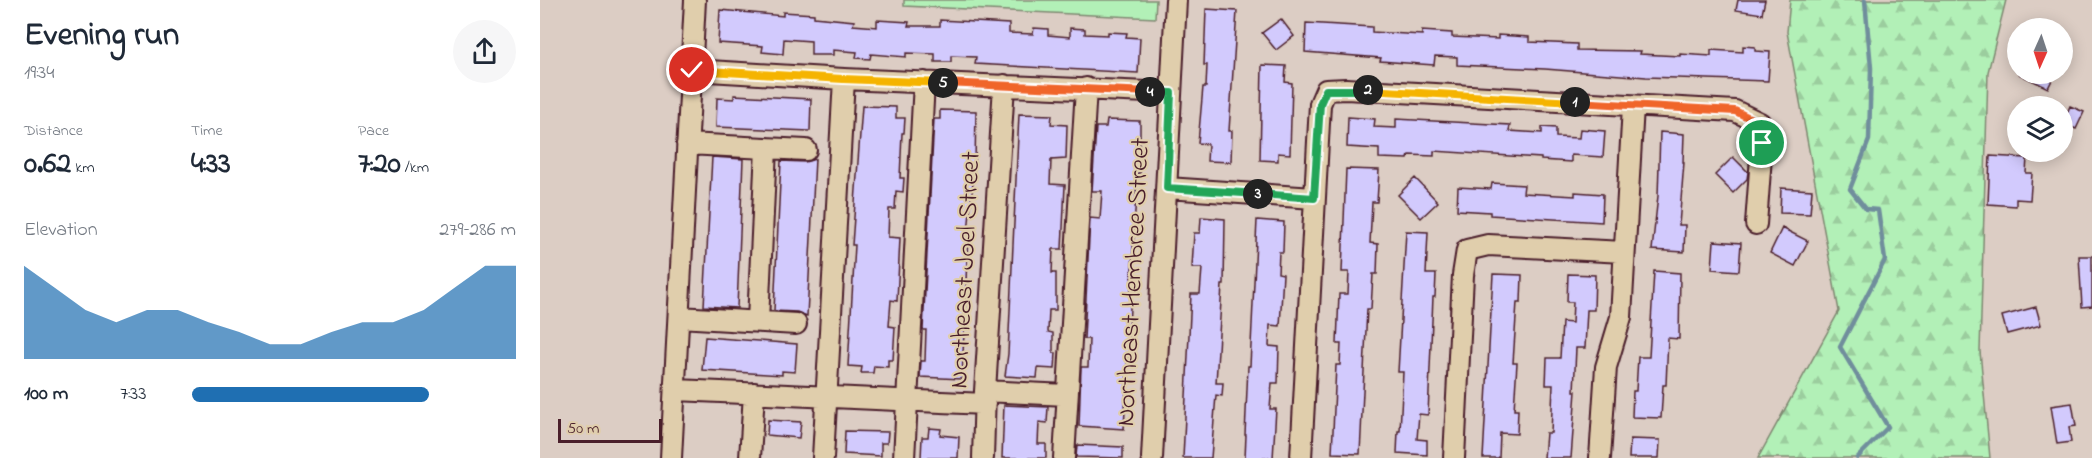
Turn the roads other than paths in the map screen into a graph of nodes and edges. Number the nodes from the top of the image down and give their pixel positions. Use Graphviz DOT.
graph roads {
  1 [pos="695,0"];
  2 [pos="1176,0"];
  3 [pos="692,70"];
  4 [pos="843,79"];
  5 [pos="924,82"];
  6 [pos="1004,85"];
  7 [pos="1086,88"];
  8 [pos="1171,93"];
  9 [pos="1633,106"];
  10 [pos="687,144"];
  11 [pos="766,148"];
  12 [pos="806,150"];
  13 [pos="1167,188"];
  14 [pos="1314,198"];
  15 [pos="1756,224"];
  16 [pos="1624,252"];
  17 [pos="679,317"];
  18 [pos="758,321"];
  19 [pos="796,324"];
  20 [pos="676,390"];
  21 [pos="754,393"];
  22 [pos="1067,395"];
  23 [pos="826,397"];
  24 [pos="985,398"];
  25 [pos="908,401"];
  26 [pos="671,458"];
  27 [pos="750,458"];
  28 [pos="823,458"];
  29 [pos="904,458"];
  30 [pos="983,458"];
  31 [pos="1064,458"];
  32 [pos="1152,458"];
  33 [pos="1301,458"];
  34 [pos="1454,458"];
  35 [pos="1600,458"];
  1 -- 3 [label="street"];
  2 -- 8 [label="street, Northeast Hembree Street"];
  3 -- 4 [label="street"];
  3 -- 10 [label="street"];
  4 -- 5 [label="street"];
  4 -- 23 [label="street"];
  5 -- 6 [label="street"];
  5 -- 25 [label="street"];
  6 -- 7 [label="street"];
  6 -- 24 [label="street, Northeast Joel Street"];
  7 -- 8 [label="street"];
  7 -- 22 [label="street"];
  8 -- 13 [label="street, Northeast Hembree Street"];
  9 -- 14 [label="street"];
  9 -- 15 [label="street"];
  9 -- 16 [label="street"];
  10 -- 11 [label="street"];
  10 -- 17 [label="street"];
  11 -- 12 [label="street"];
  11 -- 18 [label="street"];
  13 -- 14 [label="street"];
  13 -- 32 [label="street, Northeast Hembree Street"];
  14 -- 33 [label="street"];
  16 -- 34 [label="street"];
  16 -- 35 [label="street"];
  17 -- 18 [label="street"];
  17 -- 20 [label="street"];
  18 -- 19 [label="street"];
  20 -- 21 [label="street"];
  20 -- 26 [label="street"];
  21 -- 23 [label="street"];
  21 -- 27 [label="street"];
  22 -- 24 [label="street"];
  22 -- 31 [label="street"];
  23 -- 25 [label="street"];
  23 -- 28 [label="street"];
  24 -- 25 [label="street"];
  24 -- 30 [label="street, Northeast Joel Street"];
  25 -- 29 [label="street"];
}
